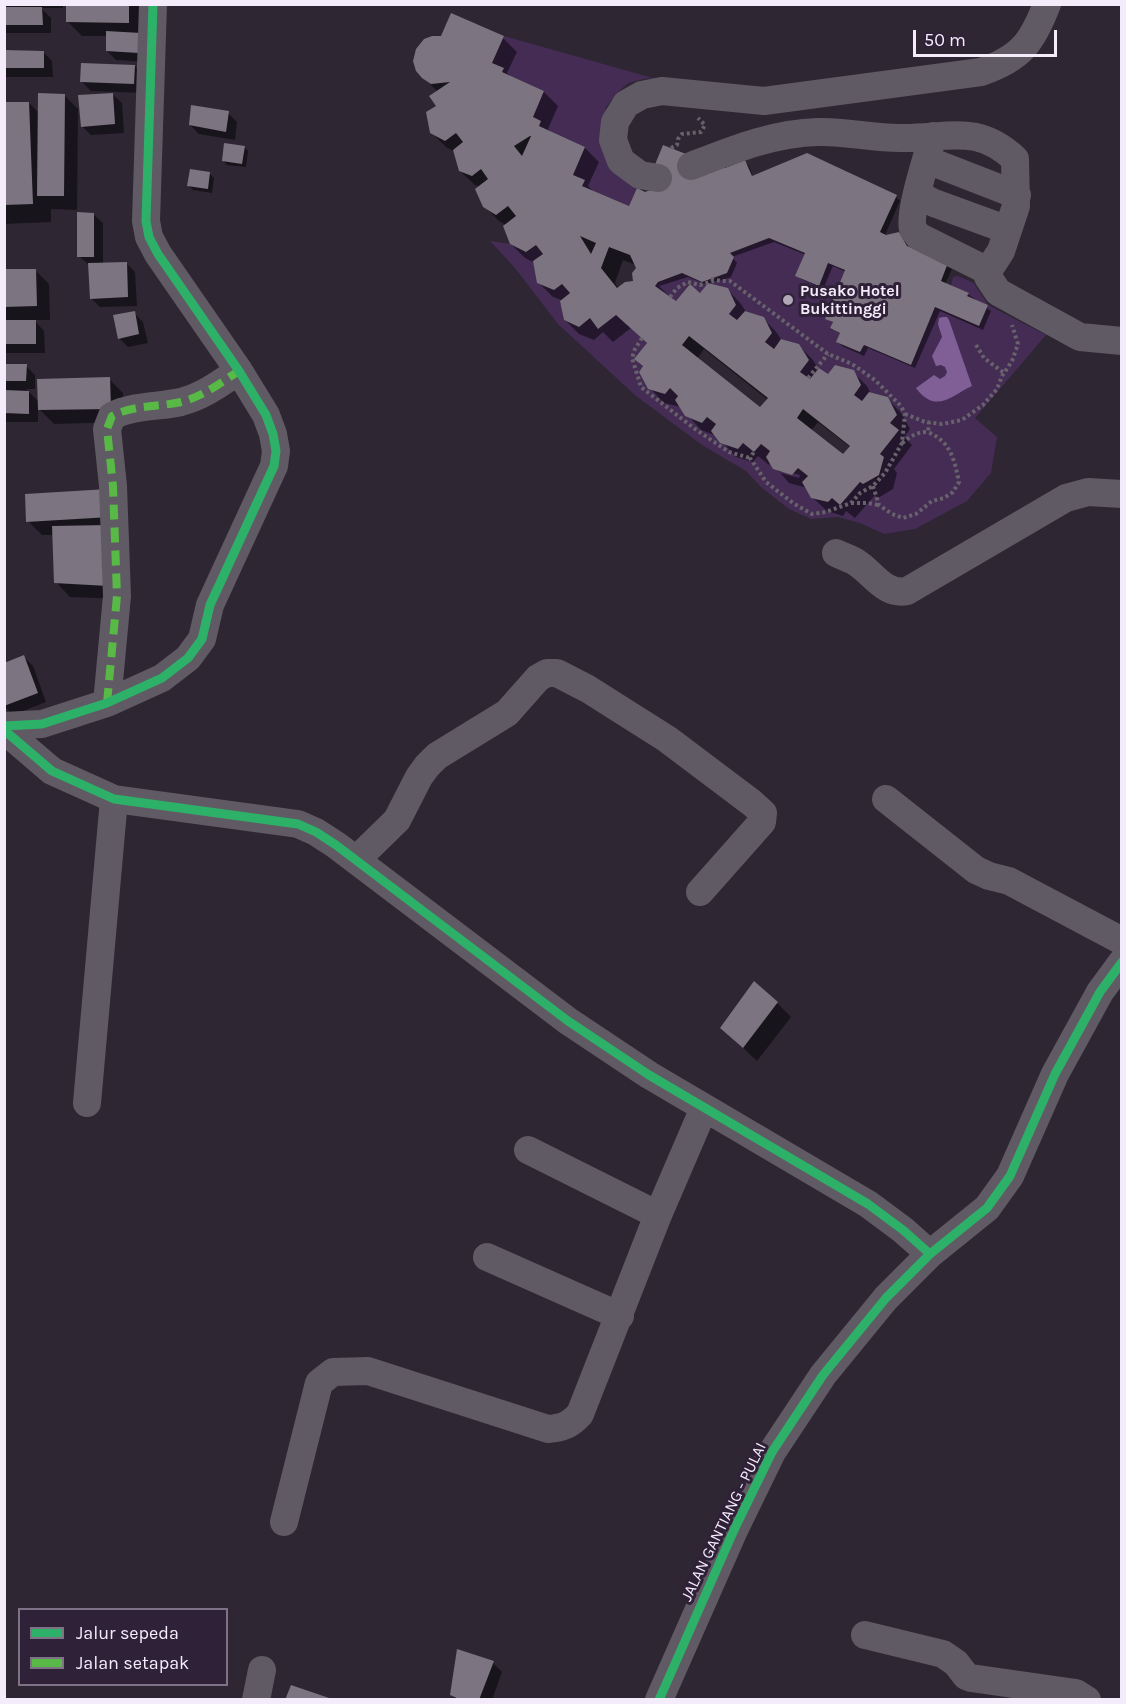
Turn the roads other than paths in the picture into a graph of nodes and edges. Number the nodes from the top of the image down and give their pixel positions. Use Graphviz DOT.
graph roads {
  1 [pos="153,4"];
  2 [pos="1047,4"];
  3 [pos="930,148"];
  4 [pos="681,157"];
  5 [pos="658,178"];
  6 [pos="917,195"];
  7 [pos="1017,195"];
  8 [pos="1008,230"];
  9 [pos="988,271"];
  10 [pos="1122,341"];
  11 [pos="239,370"];
  12 [pos="1122,495"];
  13 [pos="836,552"];
  14 [pos="107,703"];
  15 [pos="4,728"];
  16 [pos="114,799"];
  17 [pos="886,799"];
  18 [pos="356,860"];
  19 [pos="700,892"];
  20 [pos="1122,941"];
  21 [pos="1122,962"];
  22 [pos="87,1103"];
  23 [pos="704,1108"];
  24 [pos="528,1150"];
  25 [pos="658,1215"];
  26 [pos="930,1254"];
  27 [pos="486,1257"];
  28 [pos="620,1316"];
  29 [pos="284,1522"];
  30 [pos="865,1635"];
  31 [pos="262,1670"];
  32 [pos="256,1700"];
  33 [pos="659,1700"];
  34 [pos="1087,1700"];
  1 -- 11 [label="street"];
  2 -- 5 [label="street"];
  3 -- 4 [label="street"];
  3 -- 6 [label="street"];
  3 -- 7 [label="street"];
  3 -- 7 [label="street"];
  6 -- 8 [label="street"];
  6 -- 9 [label="street"];
  7 -- 8 [label="street"];
  8 -- 9 [label="street"];
  9 -- 10 [label="street"];
  11 -- 14 [label="street"];
  11 -- 14 [label="street"];
  12 -- 13 [label="street"];
  14 -- 15 [label="street"];
  15 -- 16 [label="street"];
  16 -- 18 [label="street"];
  16 -- 22 [label="street"];
  17 -- 20 [label="street"];
  18 -- 19 [label="street"];
  18 -- 23 [label="street"];
  21 -- 26 [label="street, JALAN GANTIANG - PULAI"];
  23 -- 25 [label="street"];
  23 -- 26 [label="street"];
  24 -- 25 [label="street"];
  25 -- 28 [label="street"];
  26 -- 33 [label="street, JALAN GANTIANG - PULAI"];
  27 -- 28 [label="street"];
  28 -- 29 [label="street"];
  30 -- 34 [label="street"];
  31 -- 32 [label="street"];
}
